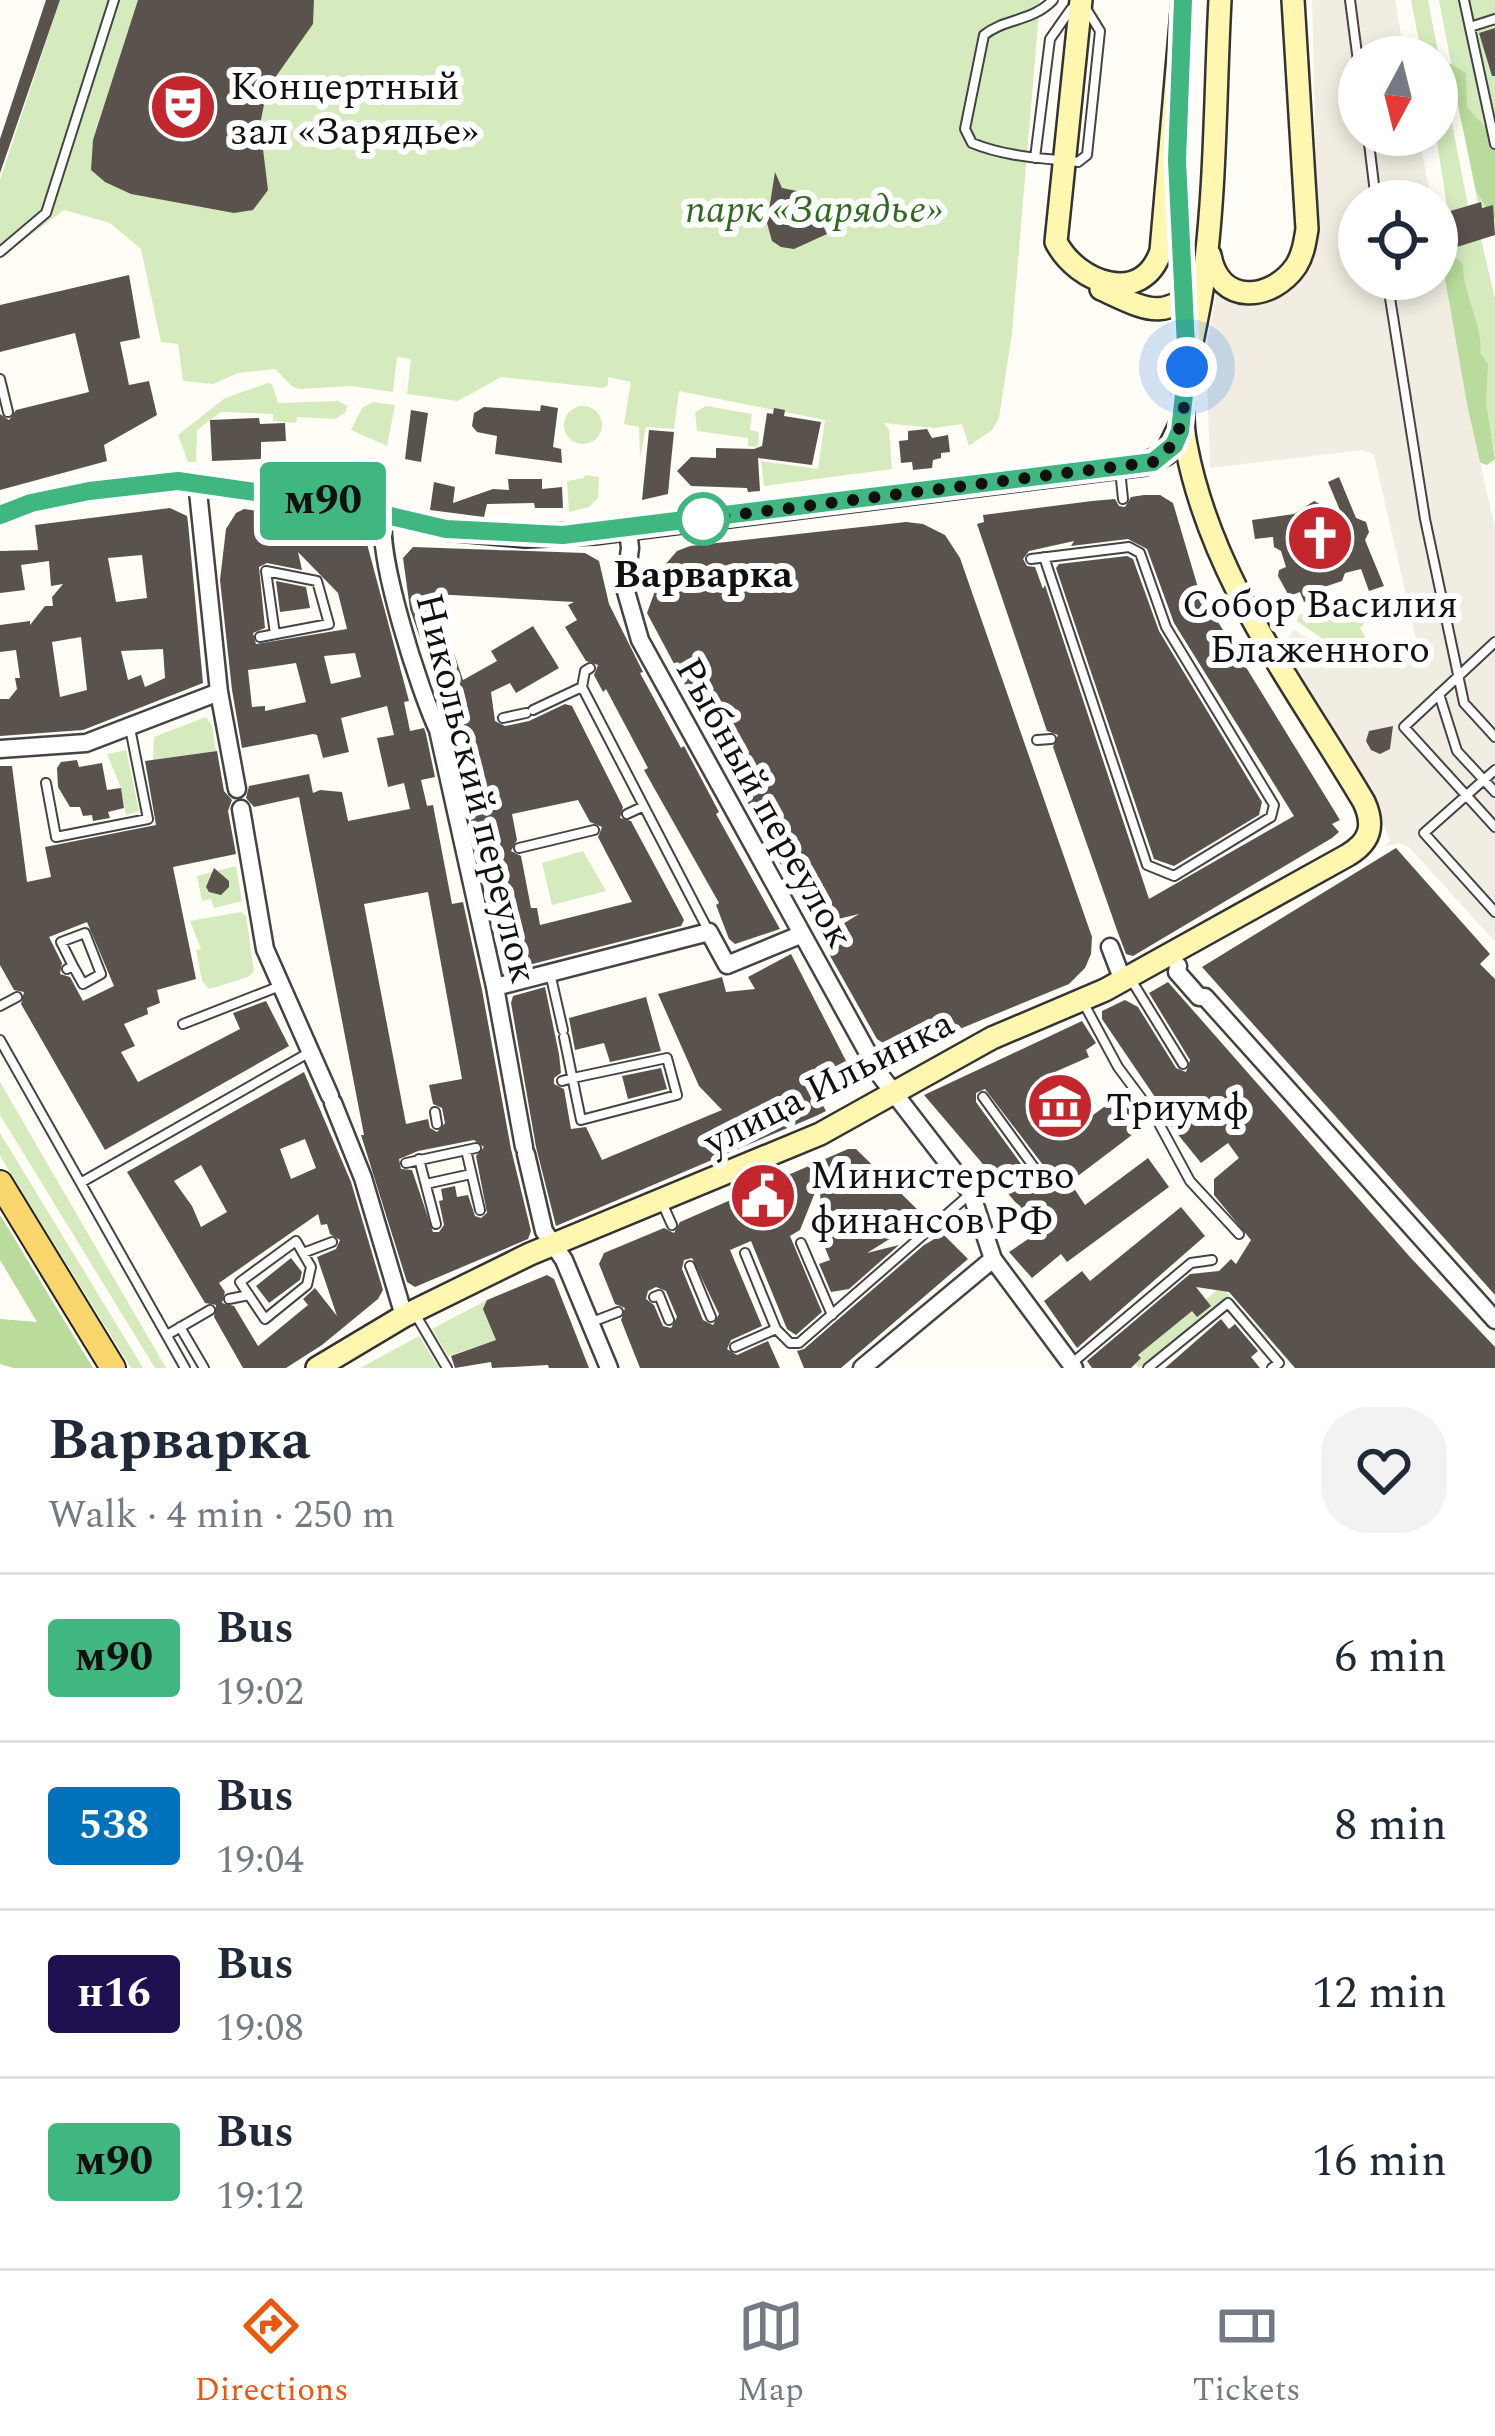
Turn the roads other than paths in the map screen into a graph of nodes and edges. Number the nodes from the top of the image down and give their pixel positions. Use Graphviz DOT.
graph roads {
  1 [pos="114,0"];
  2 [pos="1183,0"];
  3 [pos="1220,0"];
  4 [pos="1293,0"];
  5 [pos="1350,0"];
  6 [pos="1482,0"];
  7 [pos="1072,2"];
  8 [pos="1465,2"];
  9 [pos="1495,20"];
  10 [pos="1470,27"];
  11 [pos="1355,36"];
  12 [pos="1177,80"];
  13 [pos="1495,143"];
  14 [pos="1050,159"];
  15 [pos="1207,237"];
  16 [pos="0,252"];
  17 [pos="1203,282"];
  18 [pos="1390,300"];
  19 [pos="1184,302"];
  20 [pos="1187,367"];
  21 [pos="0,379"];
  22 [pos="8,412"];
  23 [pos="1183,416"];
  24 [pos="1120,467"];
  25 [pos="197,482"];
  26 [pos="1123,499"];
  27 [pos="0,514"];
  28 [pos="384,516"];
  29 [pos="628,529"];
  30 [pos="1044,557"];
  31 [pos="1031,559"];
  32 [pos="275,634"];
  33 [pos="260,637"];
  34 [pos="1495,642"];
  35 [pos="590,668"];
  36 [pos="1459,676"];
  37 [pos="581,688"];
  38 [pos="219,692"];
  39 [pos="1439,694"];
  40 [pos="503,718"];
  41 [pos="130,726"];
  42 [pos="1495,737"];
  43 [pos="1051,739"];
  44 [pos="1037,740"];
  45 [pos="0,749"];
  46 [pos="1495,770"];
  47 [pos="1484,780"];
  48 [pos="46,784"];
  49 [pos="237,788"];
  50 [pos="1495,792"];
  51 [pos="1466,796"];
  52 [pos="642,807"];
  53 [pos="241,809"];
  54 [pos="627,814"];
  55 [pos="1495,827"];
  56 [pos="594,830"];
  57 [pos="519,848"];
  58 [pos="1495,912"];
  59 [pos="709,932"];
  60 [pos="791,939"];
  61 [pos="1110,946"];
  62 [pos="1174,961"];
  63 [pos="70,968"];
  64 [pos="550,973"];
  65 [pos="1126,979"];
  66 [pos="281,986"];
  67 [pos="495,987"];
  68 [pos="17,997"];
  69 [pos="1082,1000"];
  70 [pos="0,1006"];
  71 [pos="183,1024"];
  72 [pos="0,1040"];
  73 [pos="310,1052"];
  74 [pos="1183,1064"];
  75 [pos="567,1079"];
  76 [pos="893,1094"];
  77 [pos="983,1097"];
  78 [pos="435,1112"];
  79 [pos="437,1124"];
  80 [pos="419,1160"];
  81 [pos="406,1163"];
  82 [pos="1036,1170"];
  83 [pos="472,1174"];
  84 [pos="82,1182"];
  85 [pos="0,1183"];
  86 [pos="426,1184"];
  87 [pos="971,1193"];
  88 [pos="662,1202"];
  89 [pos="480,1210"];
  90 [pos="436,1223"];
  91 [pos="672,1225"];
  92 [pos="1240,1234"];
  93 [pos="332,1242"];
  94 [pos="801,1243"];
  95 [pos="554,1244"];
  96 [pos="303,1253"];
  97 [pos="745,1253"];
  98 [pos="993,1259"];
  99 [pos="1212,1260"];
  100 [pos="690,1266"];
  101 [pos="249,1295"];
  102 [pos="654,1298"];
  103 [pos="229,1299"];
  104 [pos="209,1310"];
  105 [pos="618,1312"];
  106 [pos="409,1314"];
  107 [pos="832,1315"];
  108 [pos="711,1317"];
  109 [pos="1495,1320"];
  110 [pos="669,1321"];
  111 [pos="591,1323"];
  112 [pos="180,1327"];
  113 [pos="776,1329"];
  114 [pos="167,1335"];
  115 [pos="735,1348"];
  116 [pos="1072,1366"];
  117 [pos="184,1367"];
  118 [pos="113,1368"];
  119 [pos="204,1368"];
  120 [pos="317,1368"];
  121 [pos="447,1368"];
  122 [pos="609,1368"];
  123 [pos="862,1368"];
  124 [pos="1148,1368"];
  125 [pos="1272,1368"];
  1 -- 16 [label="lane"];
  2 -- 12 [label="street"];
  3 -- 15 [label="street"];
  4 -- 15 [label="street"];
  5 -- 11 [label="lane"];
  6 -- 8 [label="lane"];
  7 -- 14 [label="street"];
  7 -- 14 [label="lane"];
  8 -- 10 [label="lane"];
  9 -- 10 [label="lane"];
  10 -- 13 [label="lane"];
  12 -- 14 [label="street"];
  12 -- 19 [label="lane"];
  14 -- 19 [label="street"];
  15 -- 17 [label="street"];
  17 -- 19 [label="street"];
  17 -- 20 [label="street"];
  18 -- 36 [label="lane"];
  19 -- 20 [label="lane"];
  20 -- 23 [label="street"];
  21 -- 22 [label="lane"];
  23 -- 24 [label="street"];
  23 -- 62 [label="street, улица Ильинка"];
  24 -- 26 [label="lane"];
  24 -- 29 [label="street"];
  25 -- 27 [label="street"];
  25 -- 28 [label="street"];
  25 -- 38 [label="street"];
  28 -- 29 [label="street"];
  28 -- 67 [label="street, Никольский переулок"];
  29 -- 60 [label="street, Рыбный переулок"];
  30 -- 30 [label="lane"];
  30 -- 31 [label="lane"];
  32 -- 32 [label="lane"];
  32 -- 33 [label="lane"];
  34 -- 36 [label="lane"];
  35 -- 37 [label="lane"];
  36 -- 39 [label="lane"];
  36 -- 42 [label="lane"];
  37 -- 40 [label="lane"];
  37 -- 52 [label="lane"];
  38 -- 41 [label="street"];
  38 -- 49 [label="street"];
  39 -- 47 [label="lane"];
  39 -- 51 [label="lane"];
  41 -- 45 [label="street"];
  41 -- 48 [label="lane"];
  43 -- 44 [label="lane"];
  46 -- 47 [label="lane"];
  47 -- 50 [label="lane"];
  47 -- 51 [label="lane"];
  51 -- 55 [label="lane"];
  51 -- 58 [label="lane"];
  52 -- 54 [label="lane"];
  52 -- 59 [label="lane"];
  53 -- 66 [label="street"];
  56 -- 57 [label="lane"];
  59 -- 60 [label="street"];
  59 -- 64 [label="street"];
  60 -- 76 [label="street, Рыбный переулок"];
  61 -- 65 [label="street"];
  62 -- 65 [label="street, улица Ильинка"];
  62 -- 109 [label="street"];
  63 -- 63 [label="lane"];
  64 -- 67 [label="street"];
  64 -- 75 [label="lane"];
  65 -- 69 [label="street, улица Ильинка"];
  65 -- 74 [label="lane"];
  66 -- 71 [label="lane"];
  66 -- 73 [label="street"];
  67 -- 95 [label="street, Никольский переулок"];
  68 -- 70 [label="lane"];
  69 -- 76 [label="street, улица Ильинка"];
  69 -- 92 [label="lane"];
  72 -- 84 [label="lane"];
  73 -- 84 [label="lane"];
  73 -- 106 [label="street"];
  75 -- 75 [label="lane"];
  76 -- 87 [label="street, Рыбный переулок"];
  76 -- 88 [label="street, улица Ильинка"];
  77 -- 82 [label="lane"];
  78 -- 79 [label="lane"];
  80 -- 81 [label="lane"];
  80 -- 83 [label="lane"];
  80 -- 86 [label="lane"];
  83 -- 86 [label="lane"];
  83 -- 89 [label="lane"];
  84 -- 114 [label="lane"];
  85 -- 118 [label="main road"];
  86 -- 90 [label="lane"];
  87 -- 98 [label="street, Рыбный переулок"];
  87 -- 107 [label="lane"];
  88 -- 91 [label="lane"];
  88 -- 95 [label="street, улица Ильинка"];
  93 -- 96 [label="lane"];
  94 -- 107 [label="lane"];
  95 -- 106 [label="street, улица Ильинка"];
  95 -- 111 [label="street, Никольский переулок"];
  96 -- 101 [label="lane"];
  96 -- 101 [label="lane"];
  97 -- 113 [label="lane"];
  98 -- 116 [label="street, Рыбный переулок"];
  98 -- 123 [label="street"];
  99 -- 116 [label="lane"];
  100 -- 108 [label="lane"];
  101 -- 103 [label="lane"];
  102 -- 110 [label="lane"];
  104 -- 112 [label="lane"];
  105 -- 111 [label="lane"];
  106 -- 120 [label="street, улица Ильинка"];
  106 -- 121 [label="lane"];
  107 -- 113 [label="lane"];
  111 -- 122 [label="street, Никольский переулок"];
  112 -- 114 [label="lane"];
  112 -- 119 [label="lane"];
  113 -- 115 [label="lane"];
  114 -- 117 [label="lane"];
  124 -- 125 [label="lane"];
}
